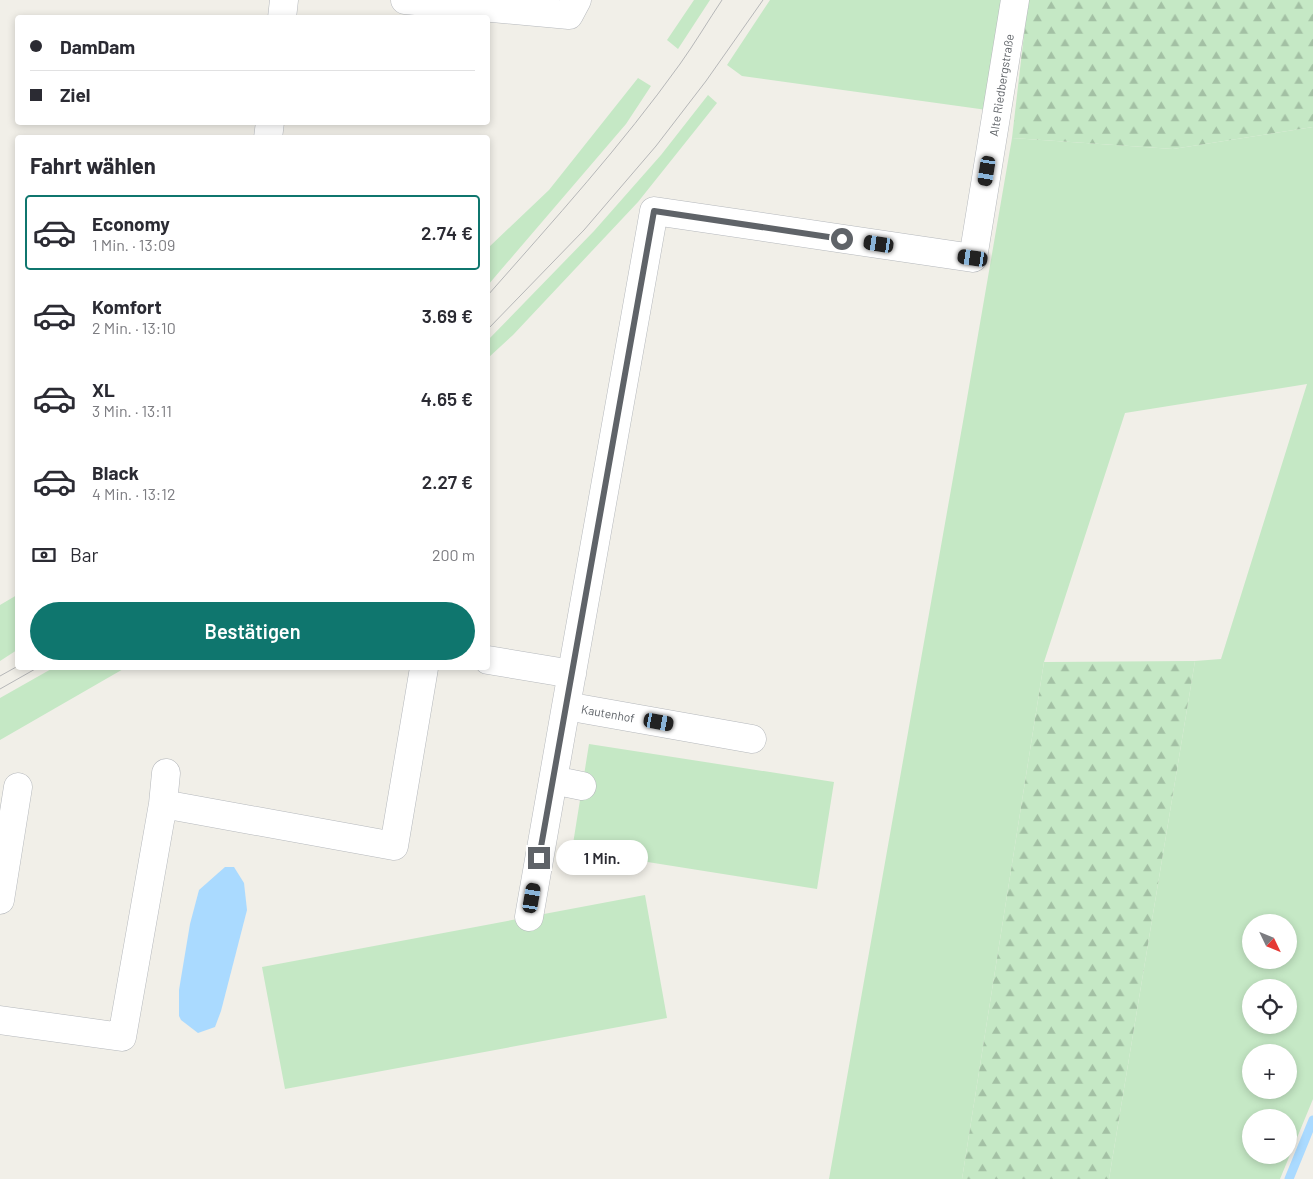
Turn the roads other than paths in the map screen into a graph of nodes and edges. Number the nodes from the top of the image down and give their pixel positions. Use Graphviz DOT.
graph roads {
  1 [pos="284,0"];
  2 [pos="404,0"];
  3 [pos="577,0"];
  4 [pos="1015,0"];
  5 [pos="282,15"];
  6 [pos="973,258"];
  7 [pos="490,660"];
  8 [pos="424,670"];
  9 [pos="572,674"];
  10 [pos="566,706"];
  11 [pos="752,739"];
  12 [pos="166,773"];
  13 [pos="553,780"];
  14 [pos="582,786"];
  15 [pos="18,787"];
  16 [pos="163,804"];
  17 [pos="0,900"];
  18 [pos="529,917"];
  19 [pos="0,1020"];
  1 -- 5 [label="street"];
  2 -- 3 [label="street"];
  4 -- 6 [label="street, Alte Riedbergstraße"];
  6 -- 9 [label="street, Kautenhof"];
  7 -- 9 [label="street"];
  8 -- 16 [label="street"];
  9 -- 10 [label="street, Kautenhof"];
  10 -- 11 [label="street, Kautenhof"];
  10 -- 13 [label="street"];
  12 -- 16 [label="street"];
  13 -- 14 [label="street"];
  13 -- 18 [label="street"];
  15 -- 17 [label="street"];
  16 -- 19 [label="street"];
}
